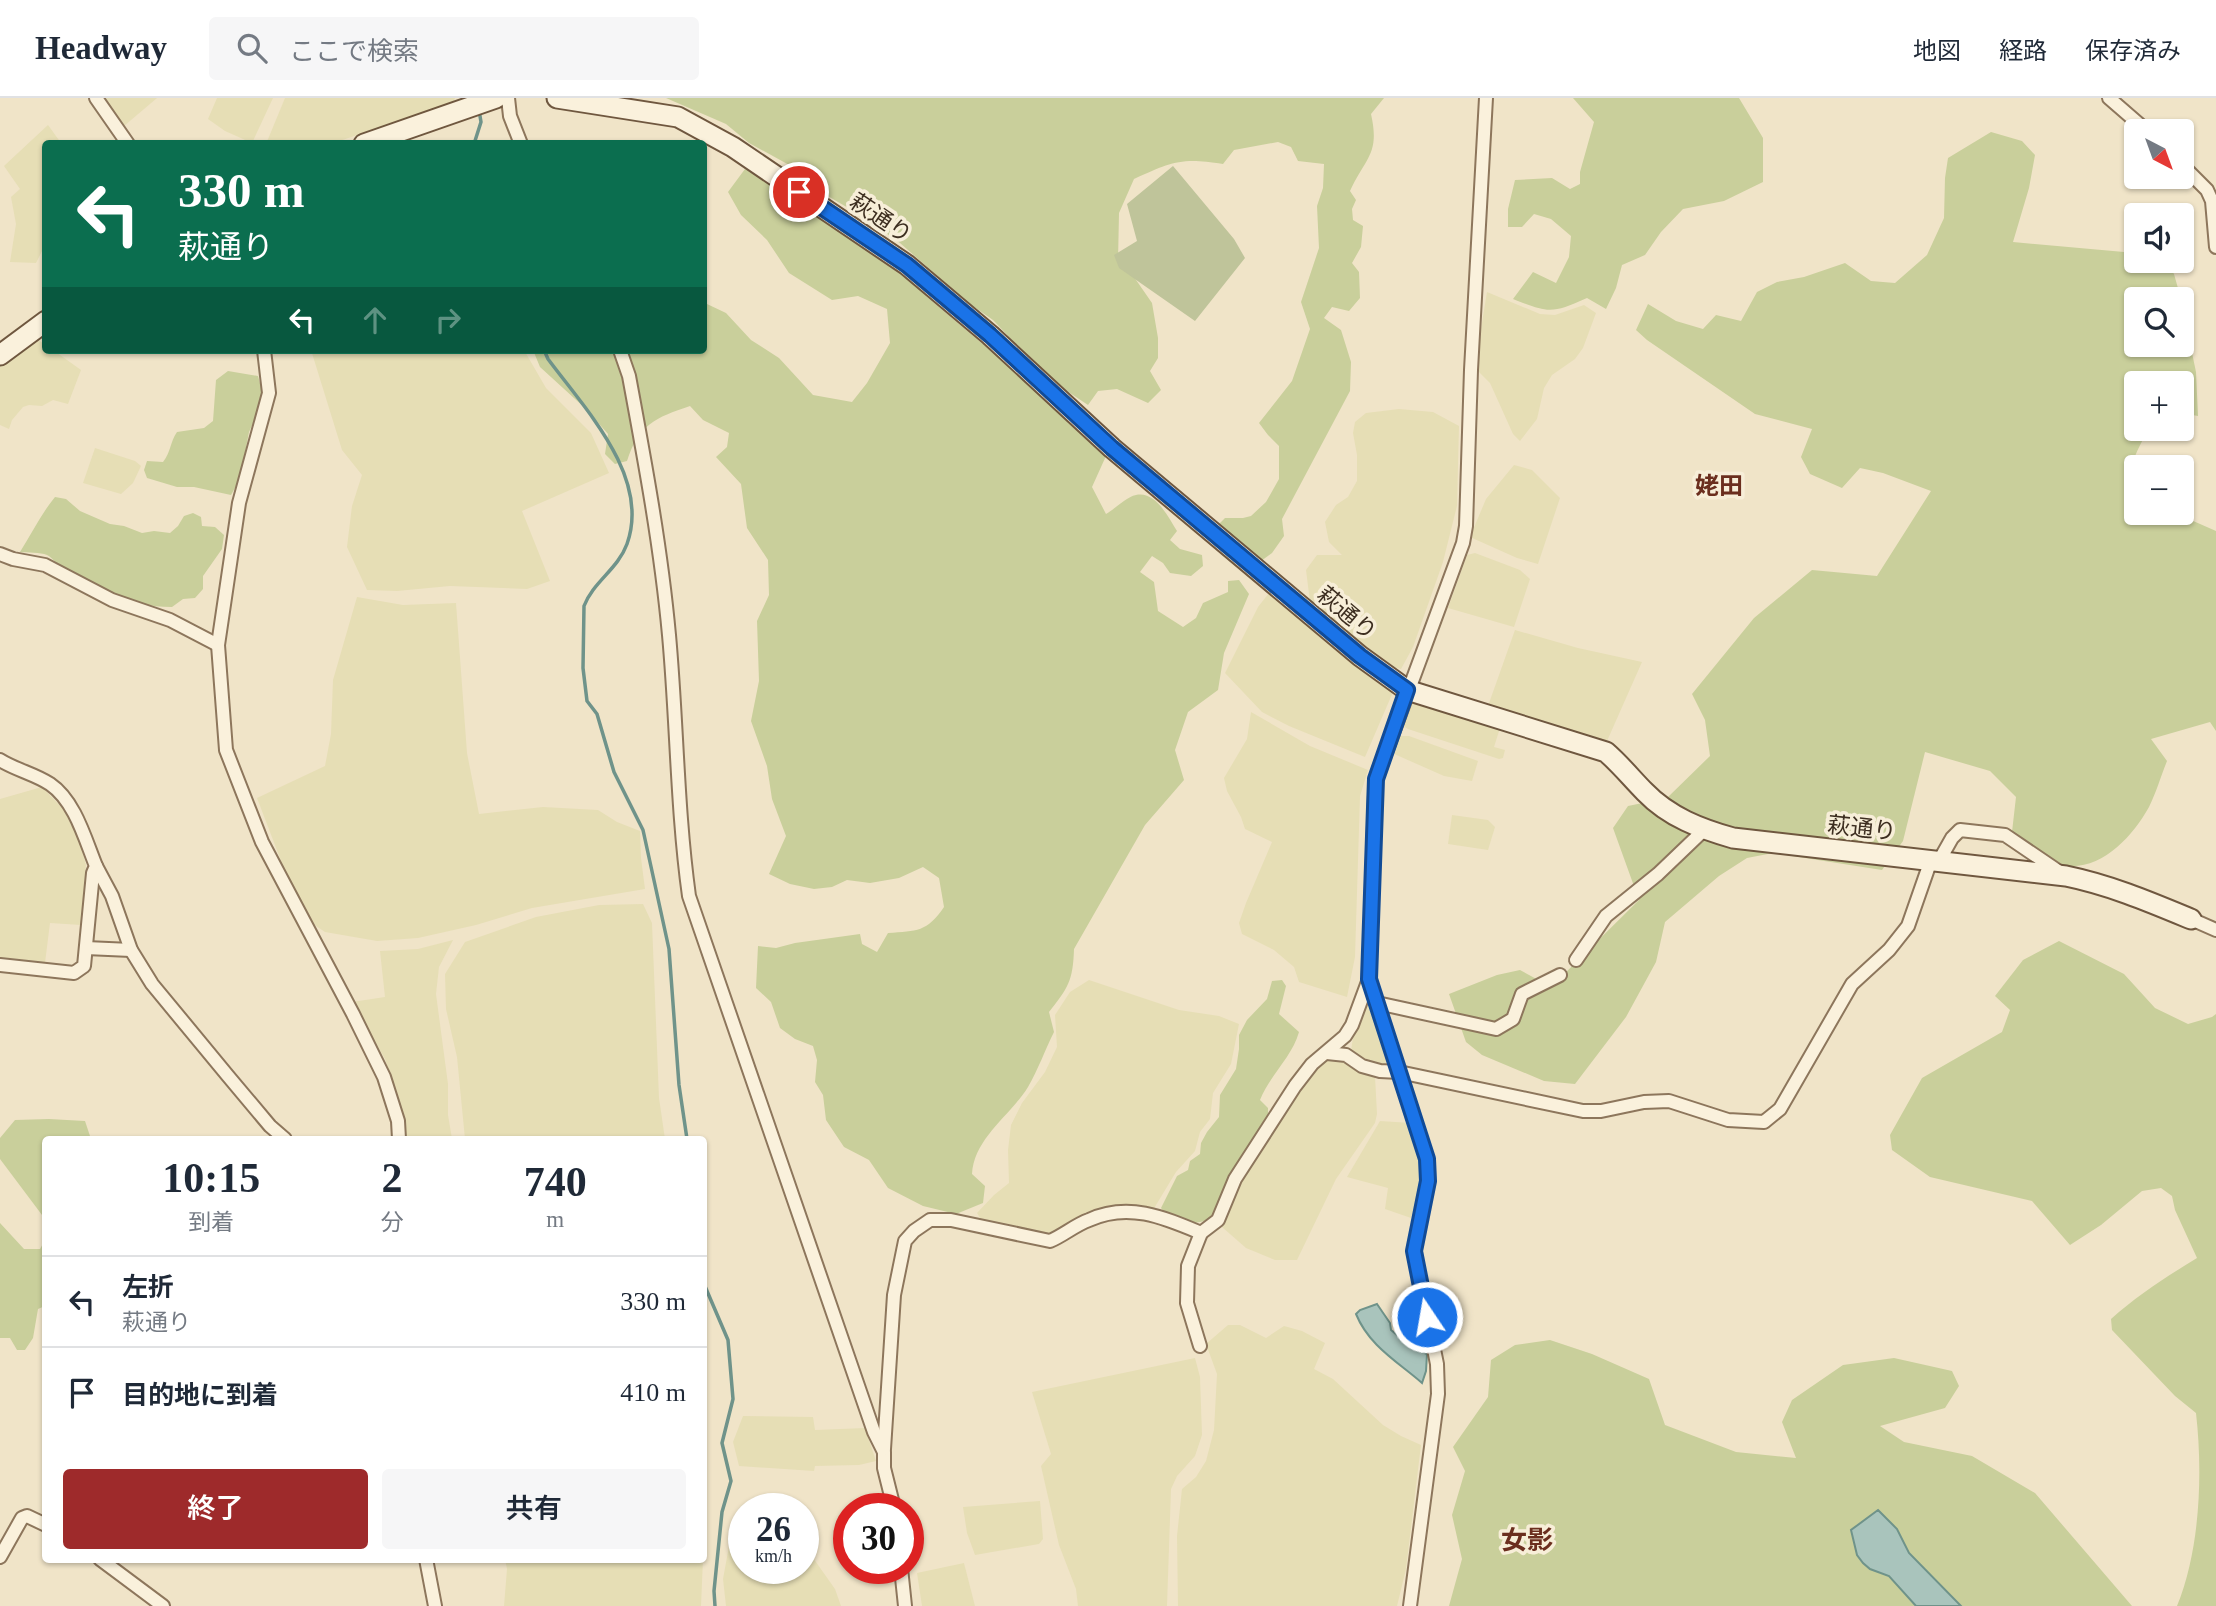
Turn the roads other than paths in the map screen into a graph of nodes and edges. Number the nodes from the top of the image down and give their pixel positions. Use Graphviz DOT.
graph roads {
  1 [pos="96,98"];
  2 [pos="496,98"];
  3 [pos="508,98"];
  4 [pos="557,98"];
  5 [pos="1486,98"];
  6 [pos="2109,98"];
  7 [pos="471,102"];
  8 [pos="2133,119"];
  9 [pos="125,140"];
  10 [pos="374,140"];
  11 [pos="519,140"];
  12 [pos="2194,177"];
  13 [pos="2216,247"];
  14 [pos="42,324"];
  15 [pos="264,354"];
  16 [pos="621,354"];
  17 [pos="0,355"];
  18 [pos="0,554"];
  19 [pos="218,645"];
  20 [pos="1407,690"];
  21 [pos="0,760"];
  22 [pos="1704,830"];
  23 [pos="1935,861"];
  24 [pos="96,866"];
  25 [pos="2066,876"];
  26 [pos="2191,919"];
  27 [pos="2216,930"];
  28 [pos="86,948"];
  29 [pos="131,950"];
  30 [pos="1576,960"];
  31 [pos="0,965"];
  32 [pos="1560,975"];
  33 [pos="1369,979"];
  34 [pos="1377,1003"];
  35 [pos="1345,1036"];
  36 [pos="1327,1053"];
  37 [pos="1346,1055"];
  38 [pos="1399,1072"];
  39 [pos="282,1136"];
  40 [pos="399,1136"];
  41 [pos="1201,1233"];
  42 [pos="1200,1346"];
  43 [pos="884,1452"];
  44 [pos="890,1493"];
  45 [pos="42,1523"];
  46 [pos="0,1558"];
  47 [pos="105,1563"];
  48 [pos="427,1563"];
  49 [pos="903,1584"];
  50 [pos="163,1606"];
  51 [pos="435,1606"];
  52 [pos="905,1606"];
  53 [pos="1409,1606"];
  1 -- 9 [label="street"];
  2 -- 7 [label="street"];
  3 -- 11 [label="street"];
  4 -- 20 [label="street, 萩通り"];
  5 -- 20 [label="street"];
  6 -- 8 [label="street"];
  7 -- 10 [label="street"];
  12 -- 13 [label="street"];
  14 -- 17 [label="street"];
  15 -- 19 [label="street"];
  16 -- 43 [label="street"];
  18 -- 19 [label="street"];
  19 -- 40 [label="street"];
  20 -- 22 [label="street, 萩通り"];
  20 -- 33 [label="street"];
  21 -- 24 [label="street"];
  22 -- 23 [label="street, 萩通り"];
  22 -- 30 [label="street"];
  23 -- 25 [label="street, 萩通り"];
  23 -- 25 [label="street"];
  23 -- 38 [label="street"];
  24 -- 28 [label="street"];
  24 -- 29 [label="street"];
  25 -- 26 [label="street, 萩通り"];
  26 -- 27 [label="street, 萩通り"];
  28 -- 29 [label="street"];
  28 -- 31 [label="street"];
  29 -- 39 [label="street"];
  32 -- 34 [label="street"];
  33 -- 34 [label="street"];
  33 -- 35 [label="street"];
  34 -- 38 [label="street"];
  35 -- 36 [label="street"];
  35 -- 37 [label="street"];
  36 -- 37 [label="street"];
  36 -- 41 [label="street"];
  37 -- 38 [label="street"];
  38 -- 53 [label="street"];
  41 -- 42 [label="street"];
  41 -- 43 [label="street"];
  43 -- 44 [label="street"];
  45 -- 46 [label="street"];
  47 -- 50 [label="street"];
  48 -- 51 [label="street"];
  49 -- 52 [label="street"];
}
